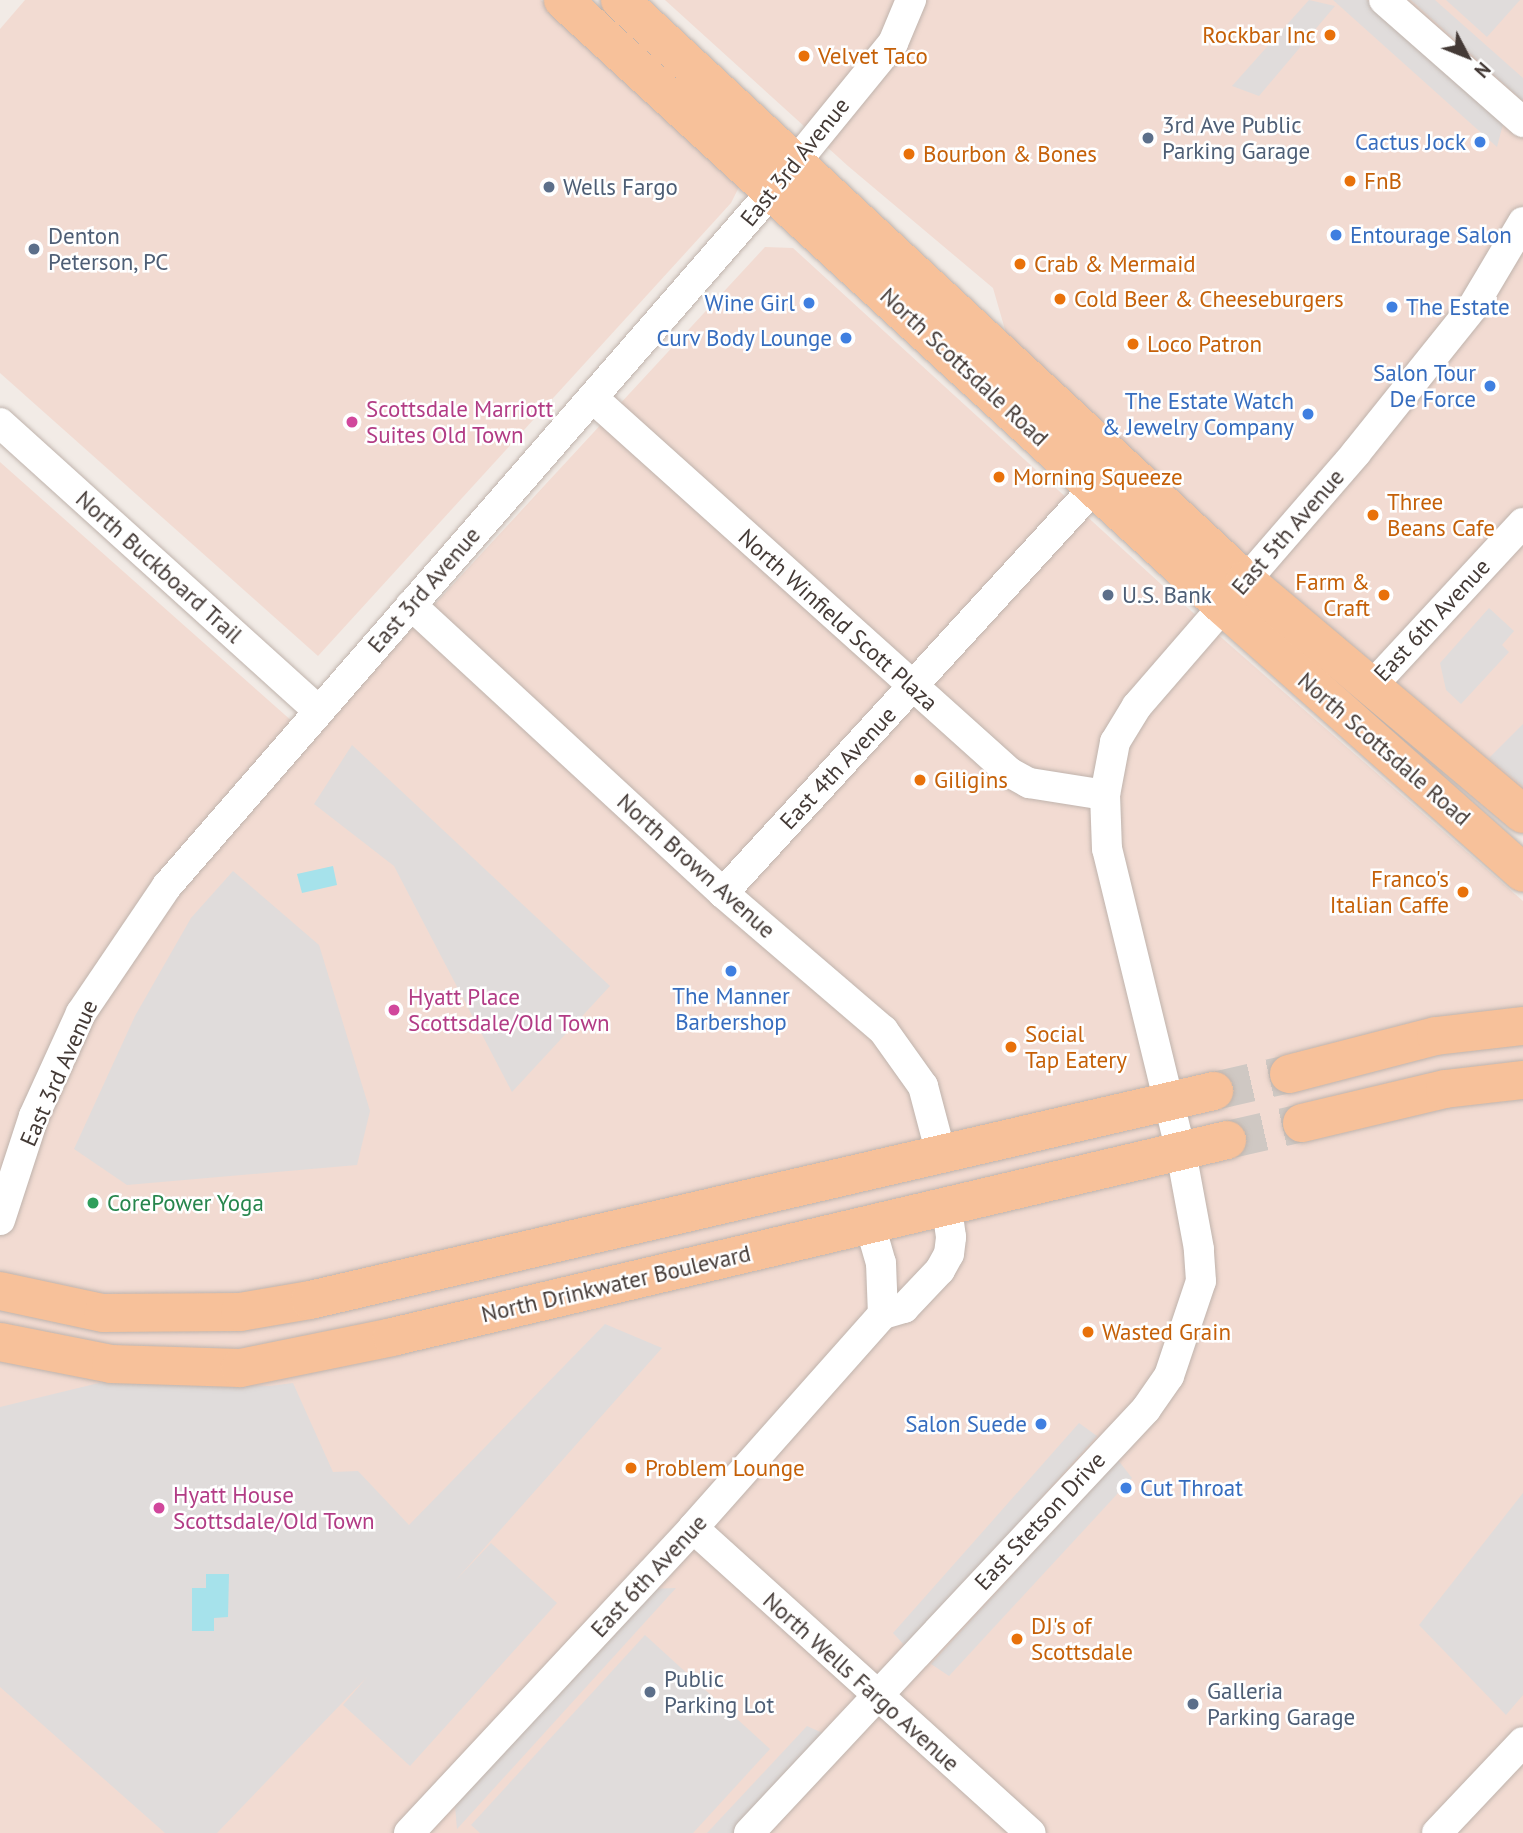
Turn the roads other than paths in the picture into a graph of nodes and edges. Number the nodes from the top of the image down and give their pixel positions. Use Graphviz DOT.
graph roads {
  1 [pos="564,0"];
  2 [pos="620,0"];
  3 [pos="911,0"];
  4 [pos="1384,0"];
  5 [pos="1523,122"];
  6 [pos="796,160"];
  7 [pos="773,190"];
  8 [pos="1523,222"];
  9 [pos="595,400"];
  10 [pos="0,424"];
  11 [pos="1094,488"];
  12 [pos="1523,523"];
  13 [pos="1235,594"];
  14 [pos="411,604"];
  15 [pos="912,687"];
  16 [pos="1370,688"];
  17 [pos="318,710"];
  18 [pos="1105,795"];
  19 [pos="1523,814"];
  20 [pos="1523,872"];
  21 [pos="723,893"];
  22 [pos="1523,1026"];
  23 [pos="1289,1074"];
  24 [pos="1523,1080"];
  25 [pos="1214,1091"];
  26 [pos="1168,1101"];
  27 [pos="1302,1123"];
  28 [pos="1227,1140"];
  29 [pos="1181,1152"];
  30 [pos="941,1154"];
  31 [pos="947,1207"];
  32 [pos="0,1220"];
  33 [pos="870,1225"];
  34 [pos="0,1292"];
  35 [pos="883,1314"];
  36 [pos="0,1342"];
  37 [pos="694,1528"];
  38 [pos="876,1697"];
  39 [pos="1523,1742"];
  40 [pos="409,1833"];
  41 [pos="749,1833"];
  42 [pos="1030,1833"];
  43 [pos="1437,1833"];
  1 -- 7 [label="main road, North Scottsdale Road"];
  2 -- 6 [label="main road, North Scottsdale Road"];
  3 -- 6 [label="street, East 3rd Avenue"];
  4 -- 5 [label="street"];
  6 -- 7 [label="street, East 3rd Avenue"];
  6 -- 13 [label="main road, North Scottsdale Road"];
  7 -- 9 [label="street, East 3rd Avenue"];
  7 -- 11 [label="main road, North Scottsdale Road"];
  8 -- 13 [label="street, East 5th Avenue"];
  9 -- 14 [label="street, East 3rd Avenue"];
  9 -- 15 [label="street, North Winfield Scott Plaza"];
  10 -- 17 [label="street, North Buckboard Trail"];
  11 -- 13 [label="main road, North Scottsdale Road"];
  11 -- 15 [label="street, East 4th Avenue"];
  12 -- 16 [label="street, East 6th Avenue"];
  13 -- 16 [label="main road, North Scottsdale Road"];
  13 -- 18 [label="street, East 5th Avenue"];
  13 -- 20 [label="main road, North Scottsdale Road"];
  14 -- 17 [label="street, East 3rd Avenue"];
  14 -- 21 [label="street, North Brown Avenue"];
  15 -- 18 [label="street, North Winfield Scott Plaza"];
  15 -- 21 [label="street, East 4th Avenue"];
  16 -- 19 [label="main road, North Scottsdale Road"];
  17 -- 32 [label="street, East 3rd Avenue"];
  18 -- 26 [label="street, East 5th Avenue"];
  21 -- 30 [label="street, North Brown Avenue"];
  22 -- 23 [label="main road"];
  24 -- 27 [label="main road"];
  25 -- 26 [label="main road"];
  26 -- 29 [label="street"];
  26 -- 30 [label="main road"];
  28 -- 29 [label="main road, North Drinkwater Boulevard"];
  29 -- 31 [label="main road, North Drinkwater Boulevard"];
  29 -- 38 [label="street, East Stetson Drive"];
  30 -- 34 [label="main road"];
  31 -- 33 [label="main road, North Drinkwater Boulevard"];
  31 -- 35 [label="street, East 6th Avenue"];
  33 -- 35 [label="street"];
  33 -- 36 [label="main road, North Drinkwater Boulevard"];
  35 -- 37 [label="street, East 6th Avenue"];
  37 -- 38 [label="street, North Wells Fargo Avenue"];
  37 -- 40 [label="street, East 6th Avenue"];
  38 -- 41 [label="street, East Stetson Drive"];
  38 -- 42 [label="street, North Wells Fargo Avenue"];
  39 -- 43 [label="street"];
}
